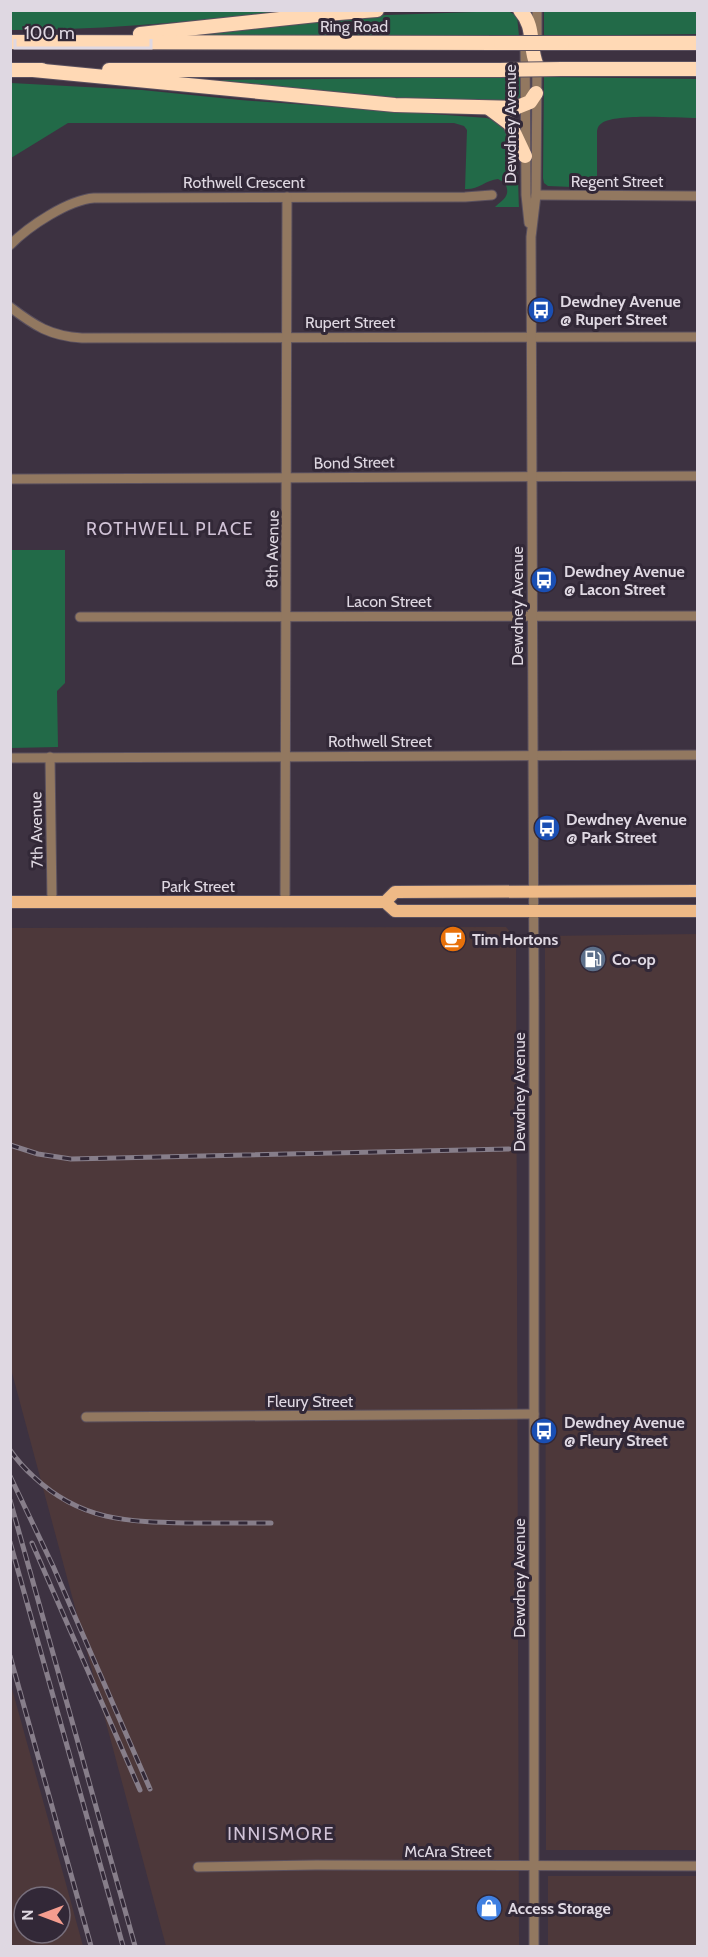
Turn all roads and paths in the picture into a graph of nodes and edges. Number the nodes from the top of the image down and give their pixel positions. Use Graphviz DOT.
graph roads {
  1 [pos="377,10"];
  2 [pos="527,12"];
  3 [pos="10,42"];
  4 [pos="81,42"];
  5 [pos="698,43"];
  6 [pos="537,66"];
  7 [pos="698,69"];
  8 [pos="10,70"];
  9 [pos="33,70"];
  10 [pos="536,93"];
  11 [pos="525,105"];
  12 [pos="490,109"];
  13 [pos="525,156"];
  14 [pos="492,195"];
  15 [pos="536,195"];
  16 [pos="698,196"];
  17 [pos="287,197"];
  18 [pos="531,237"];
  19 [pos="10,245"];
  20 [pos="10,307"];
  21 [pos="287,337"];
  22 [pos="531,337"];
  23 [pos="698,337"];
  24 [pos="532,476"];
  25 [pos="698,476"];
  26 [pos="287,477"];
  27 [pos="10,479"];
  28 [pos="286,616"];
  29 [pos="698,616"];
  30 [pos="80,617"];
  31 [pos="532,617"];
  32 [pos="698,755"];
  33 [pos="286,756"];
  34 [pos="533,756"];
  35 [pos="50,757"];
  36 [pos="10,758"];
  37 [pos="534,891"];
  38 [pos="698,891"];
  39 [pos="10,902"];
  40 [pos="52,902"];
  41 [pos="285,902"];
  42 [pos="385,902"];
  43 [pos="698,911"];
  44 [pos="534,912"];
  45 [pos="534,1414"];
  46 [pos="86,1417"];
  47 [pos="534,1866"];
  48 [pos="698,1866"];
  49 [pos="198,1867"];
  50 [pos="534,1947"];
  1 -- 4 [label="highway"];
  2 -- 6 [label="highway"];
  2 -- 11 [label="street, Dewdney Avenue"];
  3 -- 4 [label="highway, Ring Road"];
  4 -- 5 [label="highway, Ring Road, bridge"];
  6 -- 10 [label="street, Dewdney Avenue"];
  7 -- 9 [label="highway, bridge"];
  8 -- 9 [label="highway"];
  9 -- 12 [label="highway"];
  10 -- 11 [label="highway"];
  10 -- 15 [label="street, Dewdney Avenue"];
  11 -- 12 [label="highway"];
  11 -- 13 [label="street, Dewdney Avenue"];
  12 -- 13 [label="highway"];
  13 -- 18 [label="street, Dewdney Avenue"];
  14 -- 17 [label="street, Rothwell Crescent"];
  15 -- 16 [label="street, Regent Street"];
  15 -- 18 [label="street, Dewdney Avenue"];
  17 -- 19 [label="street, Rothwell Crescent"];
  17 -- 21 [label="street, 8th Avenue"];
  18 -- 22 [label="street, Dewdney Avenue"];
  20 -- 21 [label="street, Rupert Street"];
  21 -- 22 [label="street, Rupert Street"];
  21 -- 26 [label="street, 8th Avenue"];
  22 -- 23 [label="street, Rupert Street"];
  22 -- 24 [label="street, Dewdney Avenue"];
  24 -- 25 [label="street, Bond Street"];
  24 -- 26 [label="street, Bond Street"];
  24 -- 31 [label="street, Dewdney Avenue"];
  26 -- 27 [label="street, Bond Street"];
  26 -- 28 [label="street, 8th Avenue"];
  28 -- 30 [label="street, Lacon Street"];
  28 -- 31 [label="street, Lacon Street"];
  28 -- 33 [label="street, 8th Avenue"];
  29 -- 31 [label="street, Lacon Street"];
  31 -- 34 [label="street, Dewdney Avenue"];
  32 -- 34 [label="street, Rothwell Street"];
  33 -- 34 [label="street, Rothwell Street"];
  33 -- 35 [label="street, Rothwell Street"];
  33 -- 41 [label="street, 8th Avenue"];
  34 -- 37 [label="street, Dewdney Avenue"];
  35 -- 36 [label="street"];
  35 -- 40 [label="street, 7th Avenue"];
  37 -- 38 [label="main road, Park Street"];
  37 -- 42 [label="main road, Park Street"];
  37 -- 44 [label="street, Dewdney Avenue"];
  39 -- 40 [label="main road, Park Street"];
  40 -- 41 [label="main road, Park Street"];
  41 -- 42 [label="main road, Park Street"];
  42 -- 44 [label="main road, Park Street"];
  43 -- 44 [label="main road, Park Street"];
  44 -- 45 [label="street, Dewdney Avenue"];
  45 -- 46 [label="street, Fleury Street"];
  45 -- 47 [label="street, Dewdney Avenue"];
  47 -- 48 [label="street, McAra Street"];
  47 -- 49 [label="street, McAra Street"];
  47 -- 50 [label="street, Dewdney Avenue"];
}
